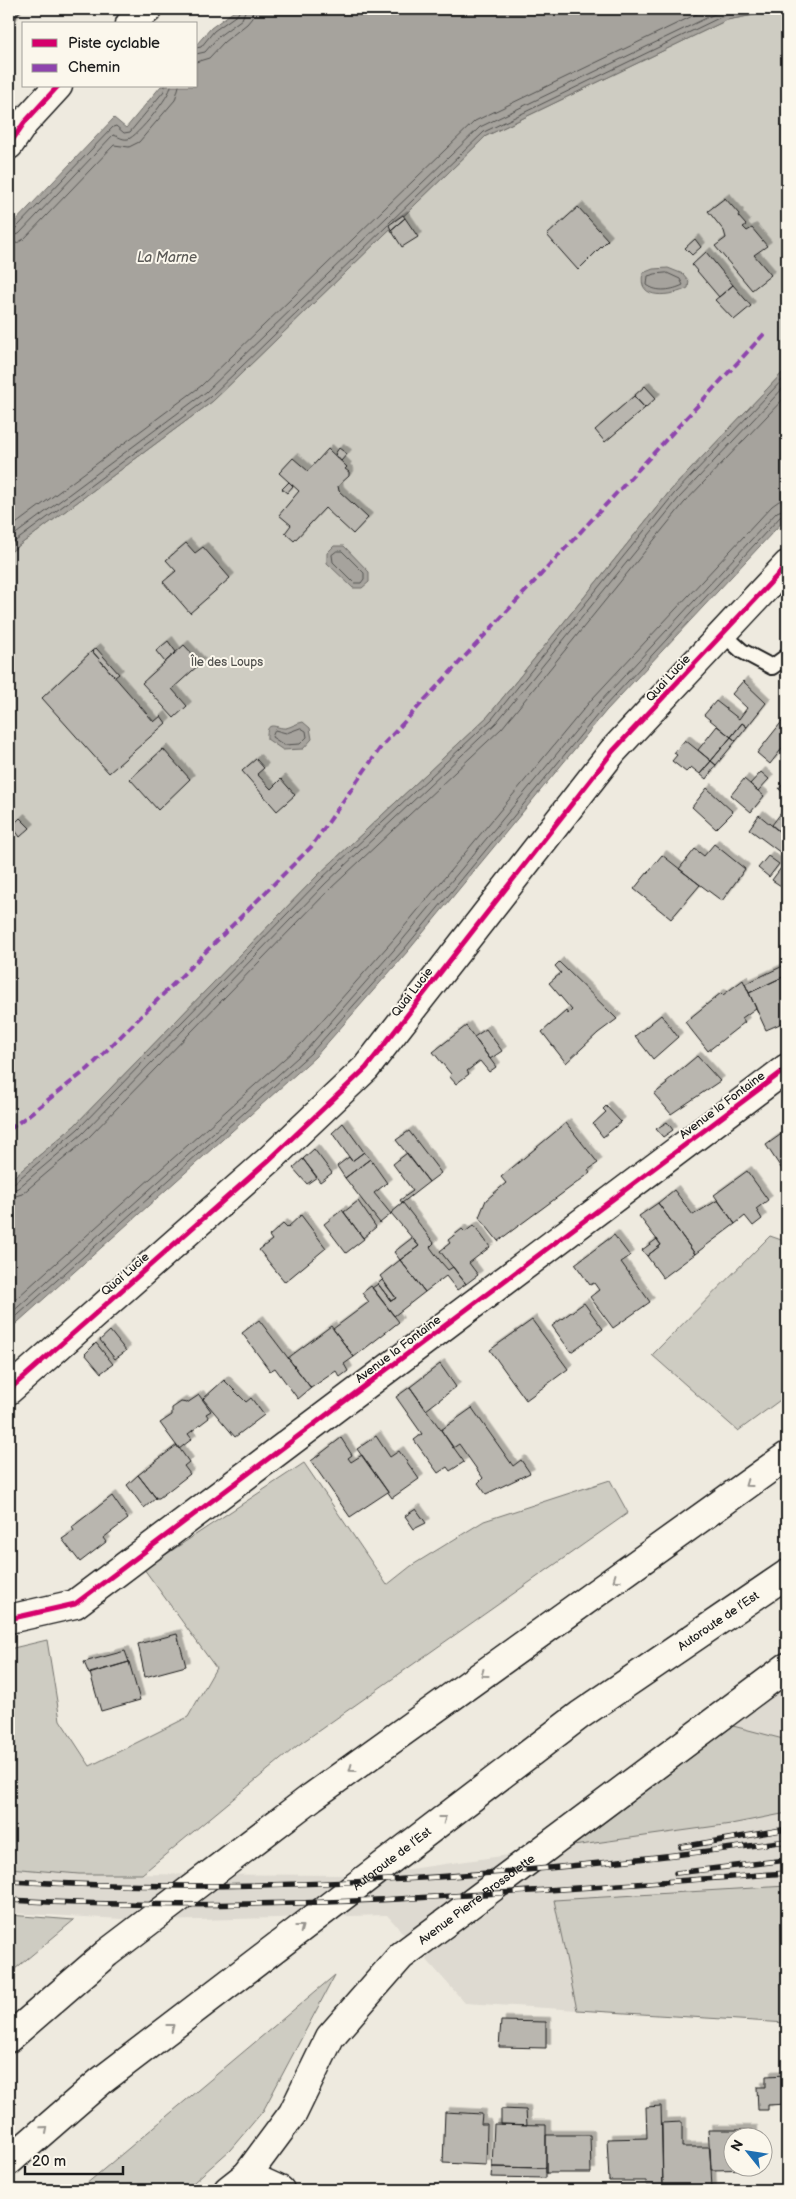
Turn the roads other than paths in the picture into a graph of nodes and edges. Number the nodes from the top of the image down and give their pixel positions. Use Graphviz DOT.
graph roads {
  1 [pos="148,9"];
  2 [pos="132,22"];
  3 [pos="56,88"];
  4 [pos="9,145"];
  5 [pos="787,565"];
  6 [pos="723,634"];
  7 [pos="787,656"];
  8 [pos="787,1068"];
  9 [pos="9,1390"];
  10 [pos="787,1456"];
  11 [pos="787,1574"];
  12 [pos="9,1619"];
  13 [pos="787,1667"];
  14 [pos="9,2038"];
  15 [pos="9,2161"];
  16 [pos="237,2183"];
  17 [pos="280,2190"];
  1 -- 2 [label="main road"];
  3 -- 4 [label="main road"];
  5 -- 6 [label="main road, Quai Lucie"];
  6 -- 7 [label="lane"];
  6 -- 9 [label="main road, Quai Lucie"];
  8 -- 12 [label="main road, Avenue la Fontaine"];
  10 -- 14 [label="main road, one-way"];
  15 -- 11 [label="main road, Autoroute de l’Est, one-way"];
  13 -- 16 [label="main road, Avenue Pierre Brossolette"];
  16 -- 17 [label="main road"];
}
